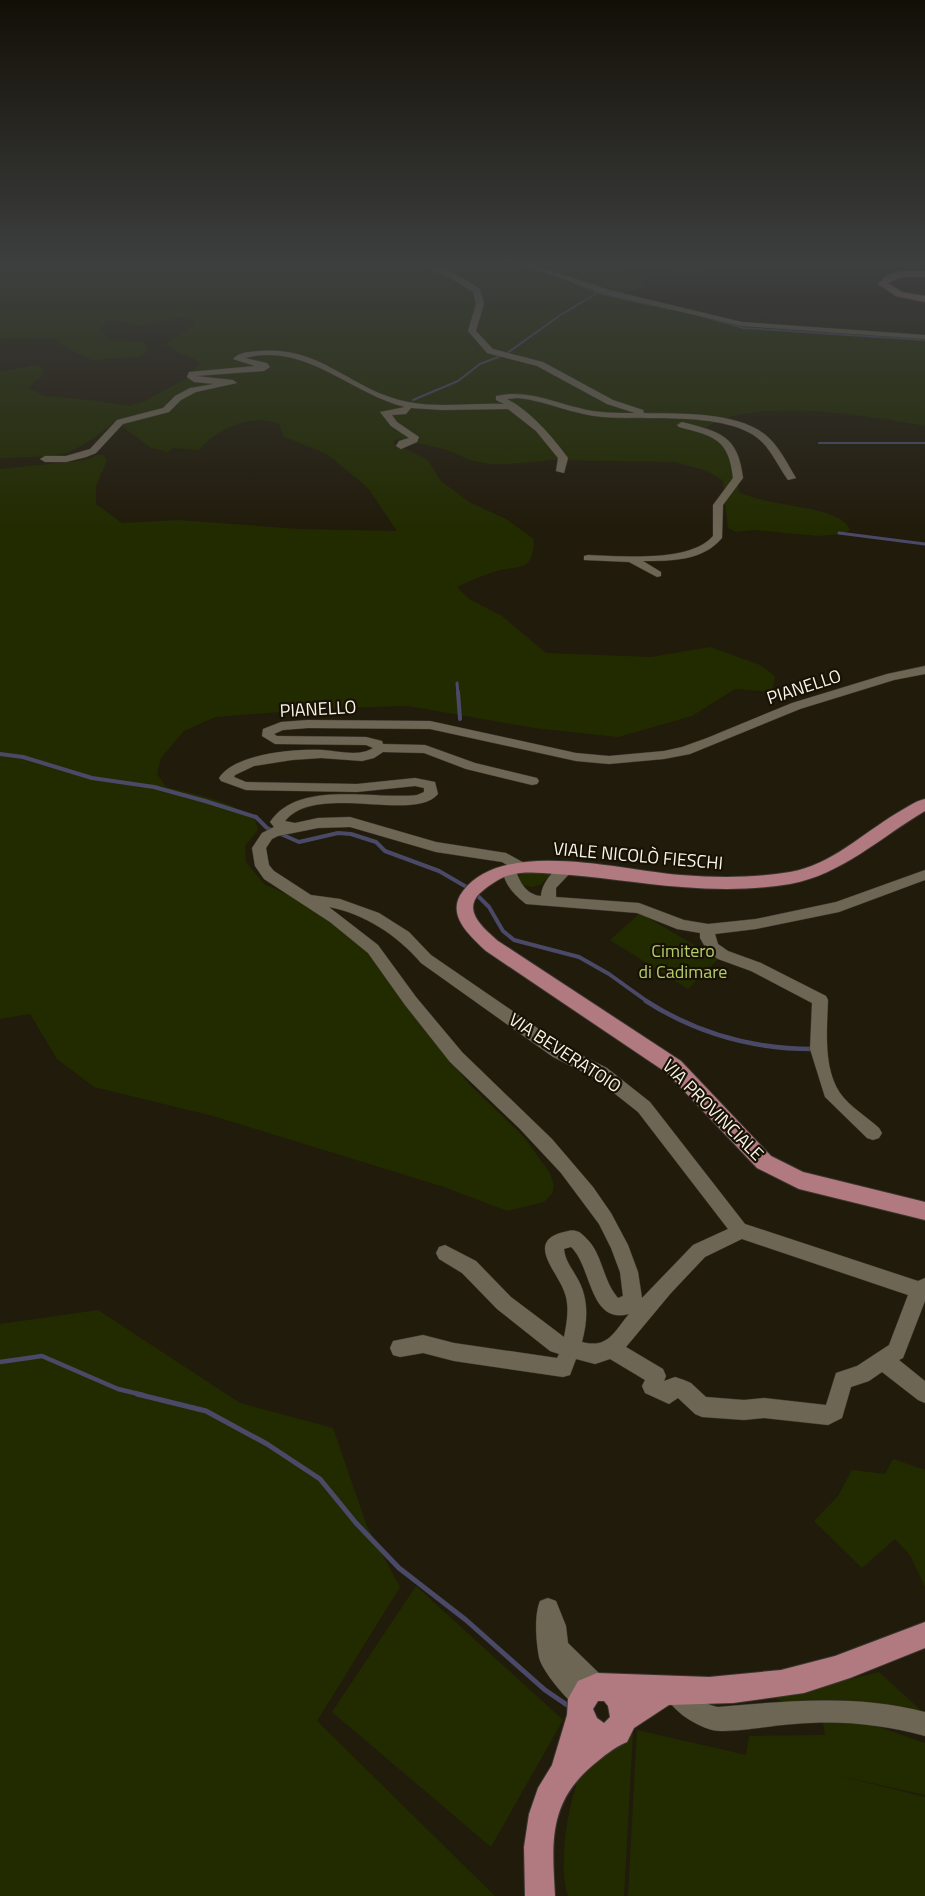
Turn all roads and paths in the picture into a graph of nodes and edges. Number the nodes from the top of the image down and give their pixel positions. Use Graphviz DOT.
graph roads {
  1 [pos="490,350"];
  2 [pos="404,404"];
  3 [pos="509,406"];
  4 [pos="647,415"];
  5 [pos="401,446"];
  6 [pos="45,459"];
  7 [pos="561,471"];
  8 [pos="791,478"];
  9 [pos="588,558"];
  10 [pos="630,558"];
  11 [pos="657,574"];
  12 [pos="925,670"];
  13 [pos="379,748"];
  14 [pos="532,781"];
  15 [pos="925,804"];
  16 [pos="293,827"];
  17 [pos="515,868"];
  18 [pos="568,868"];
  19 [pos="925,875"];
  20 [pos="549,886"];
  21 [pos="515,887"];
  22 [pos="308,900"];
  23 [pos="552,902"];
  24 [pos="708,929"];
  25 [pos="873,1134"];
  26 [pos="925,1211"];
  27 [pos="739,1230"];
  28 [pos="445,1253"];
  29 [pos="923,1288"];
  30 [pos="400,1348"];
  31 [pos="571,1348"];
  32 [pos="612,1350"];
  33 [pos="883,1360"];
  34 [pos="925,1393"];
  35 [pos="925,1635"];
  36 [pos="670,1691"];
  37 [pos="592,1698"];
  38 [pos="925,1724"];
  39 [pos="614,1727"];
  40 [pos="564,1772"];
  41 [pos="540,1896"];
  1 -- 4 [label="street"];
  2 -- 3 [label="street"];
  2 -- 5 [label="street"];
  2 -- 6 [label="street"];
  3 -- 4 [label="street"];
  3 -- 7 [label="street"];
  4 -- 8 [label="street"];
  4 -- 10 [label="street"];
  9 -- 10 [label="street"];
  10 -- 11 [label="street"];
  12 -- 13 [label="street, PIANELLO"];
  13 -- 14 [label="street"];
  13 -- 16 [label="street"];
  15 -- 18 [label="main road, VIALE NICOLÒ FIESCHI"];
  16 -- 17 [label="street"];
  16 -- 22 [label="street"];
  17 -- 18 [label="main road, VIALE NICOLÒ FIESCHI"];
  17 -- 21 [label="street"];
  17 -- 26 [label="main road, VIA PROVINCIALE"];
  18 -- 20 [label="street"];
  19 -- 24 [label="street"];
  20 -- 21 [label="street"];
  20 -- 23 [label="street"];
  21 -- 23 [label="street"];
  22 -- 27 [label="street, VIA BEVERATOIO"];
  22 -- 31 [label="street"];
  23 -- 24 [label="street"];
  24 -- 25 [label="street"];
  27 -- 29 [label="street"];
  27 -- 32 [label="street"];
  28 -- 31 [label="street"];
  29 -- 33 [label="street"];
  30 -- 31 [label="street"];
  31 -- 32 [label="street"];
  32 -- 33 [label="street"];
  33 -- 34 [label="street"];
  35 -- 36 [label="main road"];
  36 -- 37 [label="main road"];
  36 -- 38 [label="street"];
  36 -- 39 [label="main road"];
  37 -- 39 [label="main road"];
  37 -- 39 [label="main road"];
  37 -- 40 [label="main road"];
  39 -- 40 [label="main road"];
  40 -- 41 [label="main road"];
}
